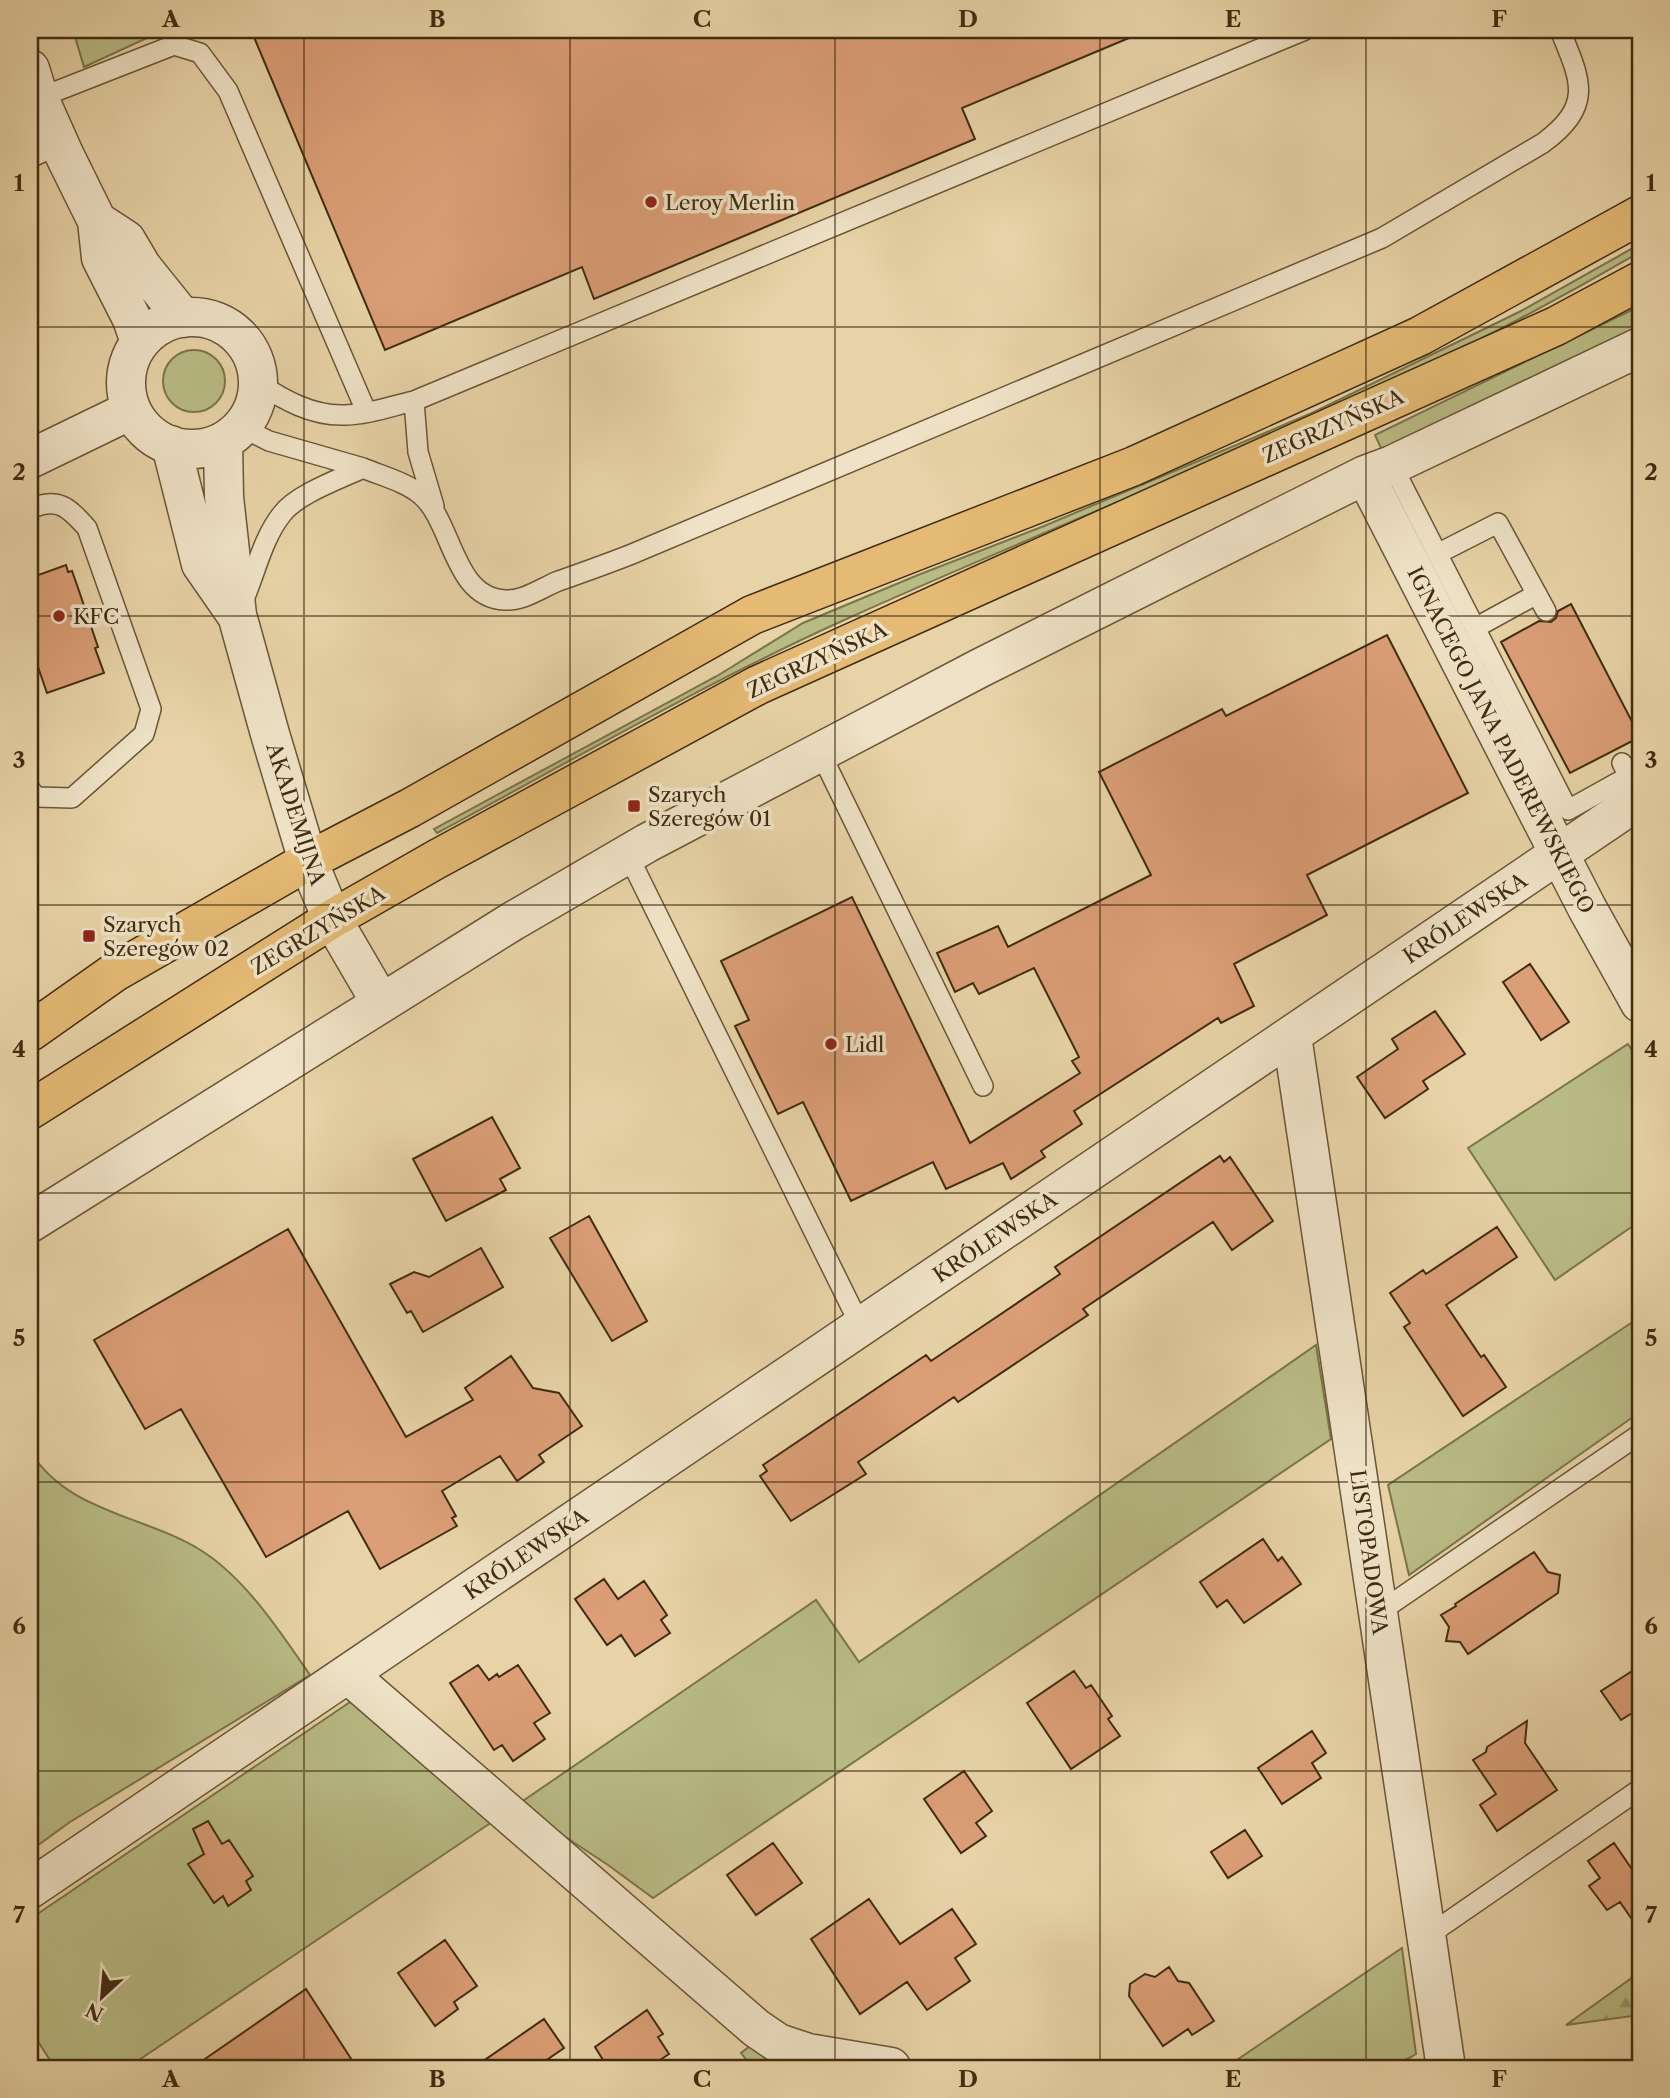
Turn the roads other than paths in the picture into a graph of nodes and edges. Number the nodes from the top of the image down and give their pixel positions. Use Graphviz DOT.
graph roads {
  1 [pos="1305,30"];
  2 [pos="1560,30"];
  3 [pos="180,37"];
  4 [pos="34,83"];
  5 [pos="45,151"];
  6 [pos="1640,215"];
  7 [pos="97,221"];
  8 [pos="1640,281"];
  9 [pos="183,318"];
  10 [pos="140,342"];
  11 [pos="1640,347"];
  12 [pos="258,383"];
  13 [pos="414,401"];
  14 [pos="131,410"];
  15 [pos="366,411"];
  16 [pos="232,435"];
  17 [pos="170,445"];
  18 [pos="30,459"];
  19 [pos="363,468"];
  20 [pos="1378,470"];
  21 [pos="30,509"];
  22 [pos="436,512"];
  23 [pos="1437,554"];
  24 [pos="237,615"];
  25 [pos="1475,628"];
  26 [pos="820,752"];
  27 [pos="1622,763"];
  28 [pos="30,789"];
  29 [pos="1640,799"];
  30 [pos="1559,854"];
  31 [pos="628,855"];
  32 [pos="309,861"];
  33 [pos="332,919"];
  34 [pos="381,1003"];
  35 [pos="1640,1003"];
  36 [pos="30,1032"];
  37 [pos="1292,1036"];
  38 [pos="983,1086"];
  39 [pos="30,1110"];
  40 [pos="30,1223"];
  41 [pos="861,1327"];
  42 [pos="1640,1434"];
  43 [pos="1378,1613"];
  44 [pos="350,1673"];
  45 [pos="1640,1789"];
  46 [pos="30,1889"];
  47 [pos="1426,1937"];
  48 [pos="891,2067"];
  49 [pos="1441,2067"];
  1 -- 13 [label="lane"];
  2 -- 22 [label="lane"];
  3 -- 4 [label="lane"];
  3 -- 15 [label="lane"];
  4 -- 5 [label="street"];
  5 -- 7 [label="street"];
  6 -- 32 [label="main road"];
  7 -- 9 [label="street"];
  7 -- 10 [label="street"];
  8 -- 33 [label="main road, ZEGRZYŃSKA"];
  9 -- 10 [label="street"];
  9 -- 12 [label="street"];
  10 -- 14 [label="street"];
  11 -- 20 [label="street"];
  12 -- 15 [label="lane"];
  12 -- 16 [label="street"];
  13 -- 15 [label="lane"];
  13 -- 22 [label="lane"];
  14 -- 17 [label="street"];
  14 -- 18 [label="street"];
  16 -- 17 [label="street"];
  16 -- 19 [label="lane"];
  16 -- 24 [label="street, AKADEMIJNA"];
  17 -- 24 [label="street, AKADEMIJNA"];
  19 -- 22 [label="lane"];
  19 -- 24 [label="lane"];
  20 -- 23 [label="lane"];
  20 -- 26 [label="street"];
  20 -- 30 [label="street, IGNACEGO JANA PADEREWSKIEGO"];
  21 -- 28 [label="lane"];
  23 -- 25 [label="lane"];
  23 -- 25 [label="lane"];
  24 -- 32 [label="street, AKADEMIJNA"];
  25 -- 27 [label="lane"];
  26 -- 31 [label="street"];
  26 -- 38 [label="lane"];
  29 -- 30 [label="street, KRÓLEWSKA"];
  30 -- 35 [label="street, IGNACEGO JANA PADEREWSKIEGO"];
  30 -- 37 [label="street, KRÓLEWSKA"];
  31 -- 34 [label="street"];
  31 -- 41 [label="lane"];
  32 -- 33 [label="street, AKADEMIJNA"];
  32 -- 36 [label="main road"];
  33 -- 34 [label="street, AKADEMIJNA"];
  33 -- 39 [label="main road, ZEGRZYŃSKA"];
  34 -- 40 [label="street"];
  37 -- 41 [label="street, KRÓLEWSKA"];
  37 -- 43 [label="street, LISTOPADOWA"];
  41 -- 44 [label="street, KRÓLEWSKA"];
  42 -- 43 [label="lane"];
  43 -- 47 [label="street, LISTOPADOWA"];
  44 -- 46 [label="street, KRÓLEWSKA"];
  44 -- 48 [label="street"];
  45 -- 47 [label="lane"];
  47 -- 49 [label="street, LISTOPADOWA"];
}
